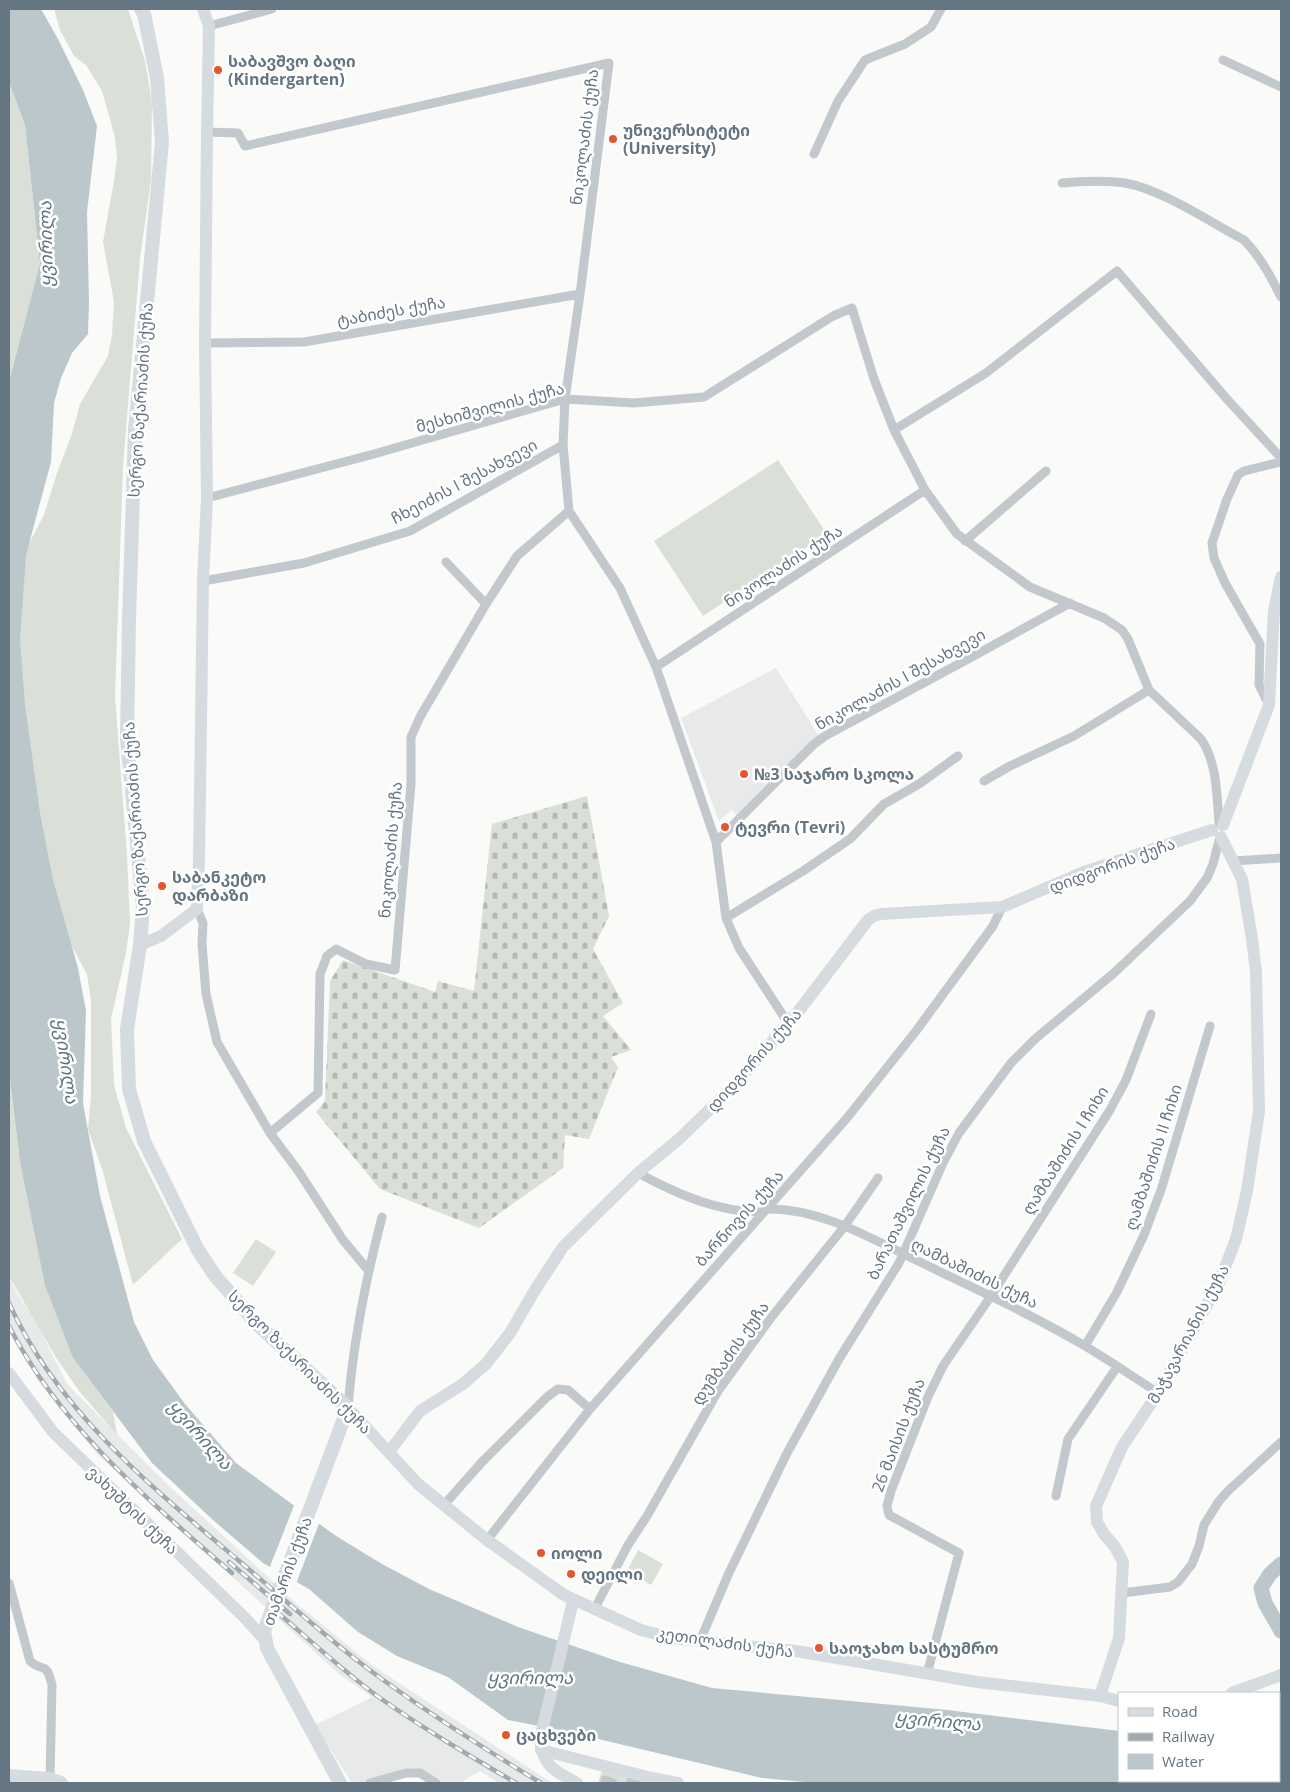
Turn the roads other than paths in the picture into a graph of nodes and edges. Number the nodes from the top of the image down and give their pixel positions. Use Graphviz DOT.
graph roads {
  1 [pos="141,9"];
  2 [pos="203,9"];
  3 [pos="272,9"];
  4 [pos="941,9"];
  5 [pos="209,26"];
  6 [pos="1223,60"];
  7 [pos="1281,87"];
  8 [pos="206,132"];
  9 [pos="814,154"];
  10 [pos="1062,183"];
  11 [pos="1277,279"];
  12 [pos="580,294"];
  13 [pos="1281,297"];
  14 [pos="205,343"];
  15 [pos="565,399"];
  16 [pos="894,430"];
  17 [pos="564,445"];
  18 [pos="1281,458"];
  19 [pos="1281,462"];
  20 [pos="1046,471"];
  21 [pos="925,490"];
  22 [pos="207,498"];
  23 [pos="570,511"];
  24 [pos="965,541"];
  25 [pos="446,562"];
  26 [pos="1281,577"];
  27 [pos="203,581"];
  28 [pos="1070,603"];
  29 [pos="486,604"];
  30 [pos="656,667"];
  31 [pos="1149,690"];
  32 [pos="1269,705"];
  33 [pos="958,756"];
  34 [pos="984,781"];
  35 [pos="1219,830"];
  36 [pos="716,842"];
  37 [pos="1281,858"];
  38 [pos="1233,861"];
  39 [pos="1002,907"];
  40 [pos="197,909"];
  41 [pos="726,918"];
  42 [pos="140,945"];
  43 [pos="1151,1014"];
  44 [pos="788,1023"];
  45 [pos="1210,1026"];
  46 [pos="270,1133"];
  47 [pos="638,1172"];
  48 [pos="878,1178"];
  49 [pos="766,1210"];
  50 [pos="382,1217"];
  51 [pos="844,1227"];
  52 [pos="904,1254"];
  53 [pos="368,1270"];
  54 [pos="991,1296"];
  55 [pos="1085,1346"];
  56 [pos="1117,1366"];
  57 [pos="9,1374"];
  58 [pos="1158,1393"];
  59 [pos="590,1409"];
  60 [pos="346,1414"];
  61 [pos="1281,1442"];
  62 [pos="389,1452"];
  63 [pos="1056,1496"];
  64 [pos="443,1506"];
  65 [pos="487,1540"];
  66 [pos="9,1583"];
  67 [pos="1122,1593"];
  68 [pos="573,1601"];
  69 [pos="594,1610"];
  70 [pos="265,1636"];
  71 [pos="700,1641"];
  72 [pos="927,1674"];
  73 [pos="1278,1676"];
  74 [pos="1235,1692"];
  75 [pos="1100,1696"];
  76 [pos="1118,1701"];
  77 [pos="541,1744"];
  78 [pos="9,1776"];
  79 [pos="55,1781"];
  80 [pos="340,1783"];
  81 [pos="370,1783"];
  82 [pos="436,1783"];
  83 [pos="577,1783"];
  84 [pos="678,1783"];
  1 -- 42 [label="main road, სერგო ზაქარიაძის ქუჩა"];
  2 -- 5 [label="street"];
  3 -- 5 [label="street"];
  4 -- 9 [label="street"];
  5 -- 8 [label="street"];
  6 -- 7 [label="street"];
  8 -- 12 [label="street, ნიკოლაძის ქუჩა"];
  8 -- 14 [label="street"];
  10 -- 11 [label="street"];
  11 -- 13 [label="street"];
  12 -- 14 [label="street, ტაბიძეს ქუჩა"];
  12 -- 15 [label="street, ნიკოლაძის ქუჩა"];
  14 -- 22 [label="street"];
  15 -- 16 [label="street, მესხიშვილის ქუჩა"];
  15 -- 17 [label="street, ნიკოლაძის ქუჩა"];
  15 -- 22 [label="street, მესხიშვილის ქუჩა"];
  16 -- 18 [label="street"];
  16 -- 21 [label="street"];
  17 -- 23 [label="street, ნიკოლაძის ქუჩა"];
  17 -- 27 [label="street, ჩხეიძის I შესახვევი"];
  19 -- 32 [label="street"];
  20 -- 24 [label="street"];
  21 -- 24 [label="street"];
  21 -- 30 [label="street, ნიკოლაძის ქუჩა"];
  22 -- 27 [label="street"];
  23 -- 29 [label="street, ნიკოლაძის ქუჩა"];
  23 -- 30 [label="street, ნიკოლაძის ქუჩა"];
  24 -- 28 [label="street"];
  25 -- 29 [label="street"];
  26 -- 32 [label="street"];
  27 -- 40 [label="street"];
  28 -- 31 [label="street"];
  28 -- 36 [label="street, ნიკოლაძის I შესახვევი"];
  29 -- 46 [label="street, ნიკოლაძის ქუჩა"];
  30 -- 36 [label="street, ნიკოლაძის ქუჩა"];
  31 -- 34 [label="street"];
  31 -- 35 [label="street, ბარათაშვილის ქუჩა"];
  32 -- 35 [label="street"];
  33 -- 41 [label="street"];
  35 -- 38 [label="street, მაჭავარიანის ქუჩა"];
  35 -- 39 [label="street, დიდგორის ქუჩა"];
  35 -- 52 [label="street, ბარათაშვილის ქუჩა"];
  36 -- 41 [label="street, ნიკოლაძის ქუჩა"];
  37 -- 38 [label="street"];
  38 -- 58 [label="street, მაჭავარიანის ქუჩა"];
  39 -- 44 [label="street, დიდგორის ქუჩა"];
  39 -- 49 [label="street, ბარნოვის ქუჩა"];
  40 -- 42 [label="street"];
  40 -- 46 [label="street"];
  41 -- 44 [label="street, ნიკოლაძის ქუჩა"];
  42 -- 60 [label="main road, სერგო ზაქარიაძის ქუჩა"];
  43 -- 54 [label="street, ღამბაშიძის I ჩიხი"];
  44 -- 47 [label="street, დიდგორის ქუჩა"];
  45 -- 55 [label="street, ღამბაშიძის II ჩიხი"];
  46 -- 53 [label="street"];
  47 -- 49 [label="street, ღამბაშიძის ქუჩა"];
  47 -- 62 [label="street, დიდგორის ქუჩა"];
  48 -- 51 [label="street, დუმბაძის ქუჩა"];
  49 -- 51 [label="street, ღამბაშიძის ქუჩა"];
  49 -- 59 [label="street, ბარნოვის ქუჩა"];
  50 -- 53 [label="street"];
  51 -- 52 [label="street, ღამბაშიძის ქუჩა"];
  51 -- 69 [label="street, დუმბაძის ქუჩა"];
  52 -- 54 [label="street, ღამბაშიძის ქუჩა"];
  52 -- 71 [label="street, ბარათაშვილის ქუჩა"];
  53 -- 60 [label="street"];
  54 -- 55 [label="street, ღამბაშიძის ქუჩა"];
  54 -- 72 [label="street, 26 მაისის ქუჩა"];
  55 -- 56 [label="street, ღამბაშიძის ქუჩა"];
  56 -- 58 [label="street, ღამბაშიძის ქუჩა"];
  56 -- 63 [label="street"];
  57 -- 70 [label="street, ვახუშტის ქუჩა"];
  58 -- 67 [label="street, მაჭავარიანის ქუჩა"];
  59 -- 64 [label="street"];
  59 -- 65 [label="street, ბარნოვის ქუჩა"];
  60 -- 62 [label="street, სერგო ზაქარიაძის ქუჩა"];
  60 -- 70 [label="main road, თამარის ქუჩა"];
  61 -- 67 [label="street"];
  62 -- 64 [label="street, სერგო ზაქარიაძის ქუჩა"];
  64 -- 65 [label="street, სერგო ზაქარიაძის ქუჩა"];
  65 -- 68 [label="street, სერგო ზაქარიაძის ქუჩა"];
  66 -- 79 [label="street"];
  67 -- 75 [label="street, მაჭავარიანის ქუჩა"];
  68 -- 69 [label="street, კეთილაძის ქუჩა"];
  68 -- 77 [label="street"];
  69 -- 71 [label="street, კეთილაძის ქუჩა"];
  70 -- 80 [label="main road, თამარის ქუჩა"];
  71 -- 72 [label="street, კეთილაძის ქუჩა"];
  72 -- 75 [label="street, კეთილაძის ქუჩა"];
  73 -- 74 [label="street"];
  75 -- 76 [label="street, კეთილაძის ქუჩა"];
  77 -- 83 [label="street"];
  77 -- 84 [label="street"];
  78 -- 79 [label="main road"];
  81 -- 82 [label="street"];
}
